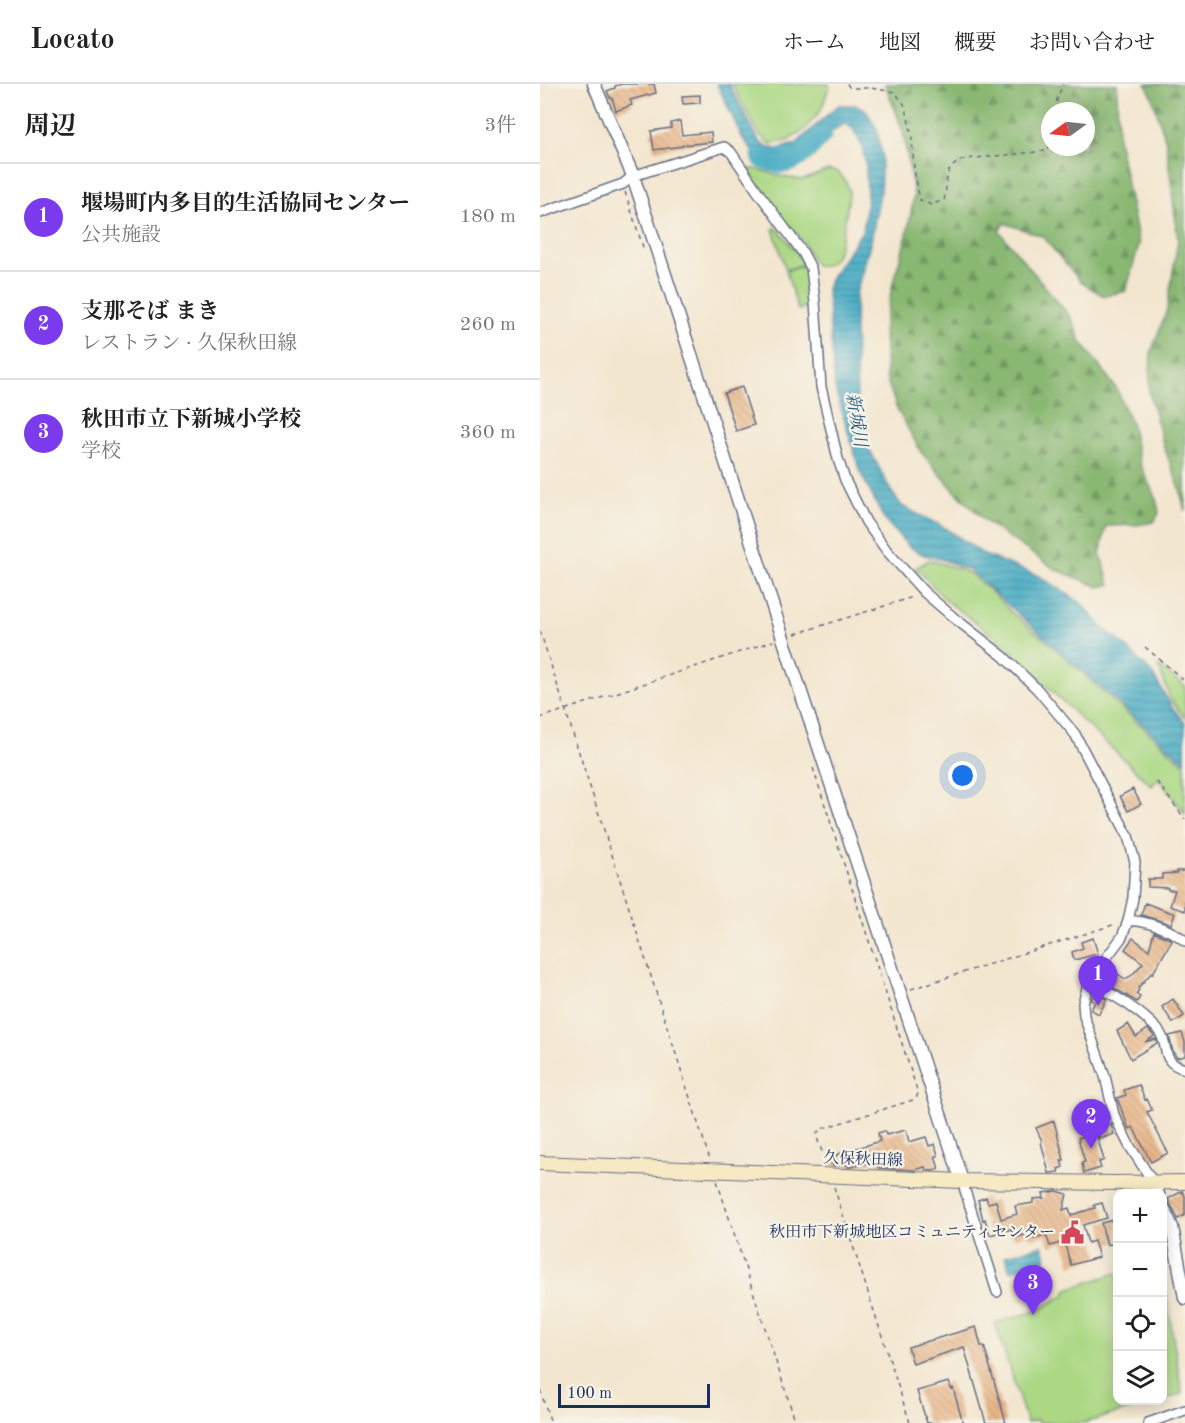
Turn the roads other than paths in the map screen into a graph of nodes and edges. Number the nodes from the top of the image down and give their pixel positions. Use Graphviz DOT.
graph roads {
  1 [pos="594,84"];
  2 [pos="633,176"];
  3 [pos="540,213"];
  4 [pos="1128,921"];
  5 [pos="1185,941"];
  6 [pos="1089,981"];
  7 [pos="1185,1069"];
  8 [pos="540,1163"];
  9 [pos="962,1181"];
  10 [pos="1185,1182"];
  11 [pos="1155,1188"];
  12 [pos="1167,1216"];
  13 [pos="997,1293"];
  14 [pos="1185,1298"];
  15 [pos="1185,1410"];
  16 [pos="1148,1423"];
  1 -- 2 [label="street"];
  2 -- 3 [label="street"];
  2 -- 4 [label="street"];
  2 -- 9 [label="street"];
  4 -- 5 [label="street"];
  4 -- 6 [label="street"];
  6 -- 7 [label="street"];
  6 -- 11 [label="street"];
  8 -- 9 [label="main road, 久保秋田線"];
  9 -- 11 [label="main road, 久保秋田線"];
  9 -- 13 [label="street"];
  10 -- 11 [label="main road, 久保秋田線"];
  12 -- 14 [label="street"];
  15 -- 16 [label="street"];
}
